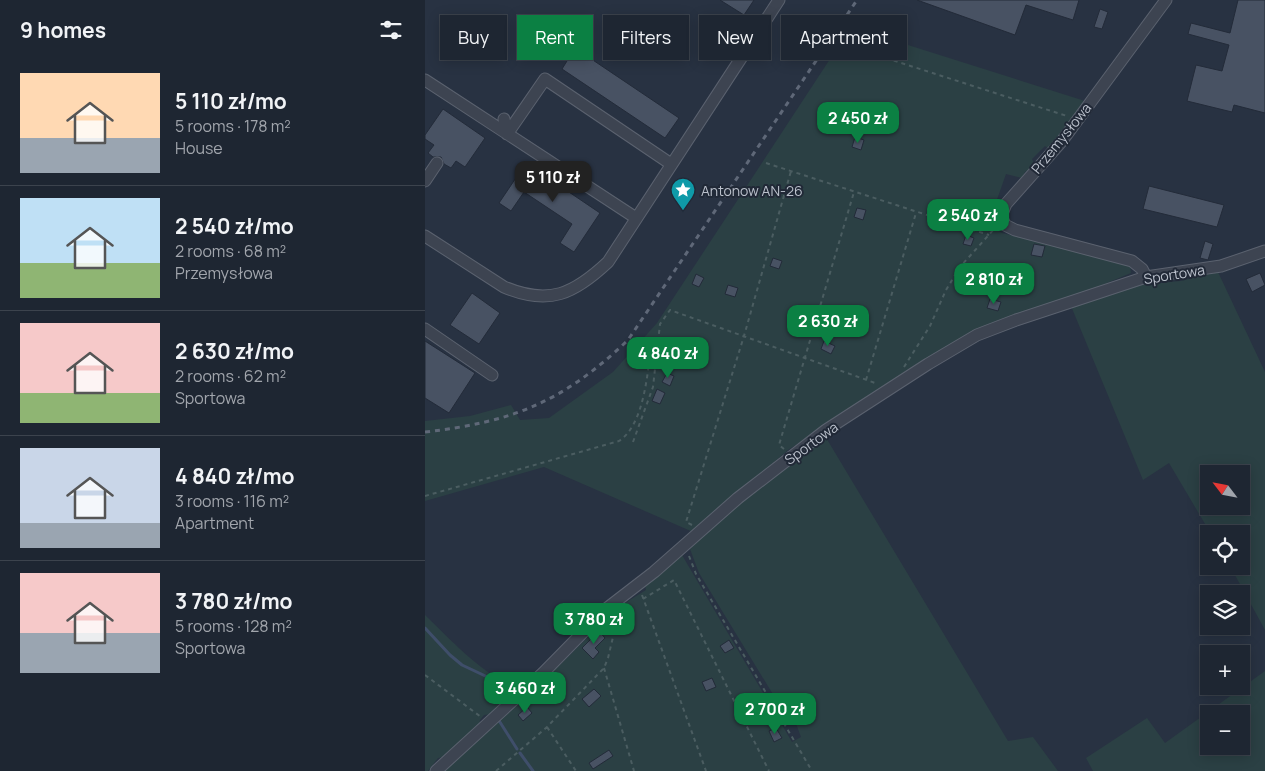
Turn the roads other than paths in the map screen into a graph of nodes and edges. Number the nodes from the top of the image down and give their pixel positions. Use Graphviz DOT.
graph roads {
  1 [pos="779,0"];
  2 [pos="1167,0"];
  3 [pos="425,80"];
  4 [pos="504,119"];
  5 [pos="507,134"];
  6 [pos="437,164"];
  7 [pos="671,164"];
  8 [pos="425,181"];
  9 [pos="636,218"];
  10 [pos="425,236"];
  11 [pos="1265,252"];
  12 [pos="1146,277"];
  13 [pos="425,329"];
  14 [pos="492,374"];
  15 [pos="436,771"];
  1 -- 7 [label="street"];
  2 -- 12 [label="street, Przemysłowa"];
  3 -- 5 [label="street"];
  4 -- 5 [label="street"];
  5 -- 7 [label="street"];
  5 -- 9 [label="street"];
  6 -- 8 [label="street"];
  7 -- 9 [label="street"];
  9 -- 10 [label="street"];
  11 -- 12 [label="street, Sportowa"];
  12 -- 15 [label="street, Sportowa"];
  13 -- 14 [label="street"];
}
